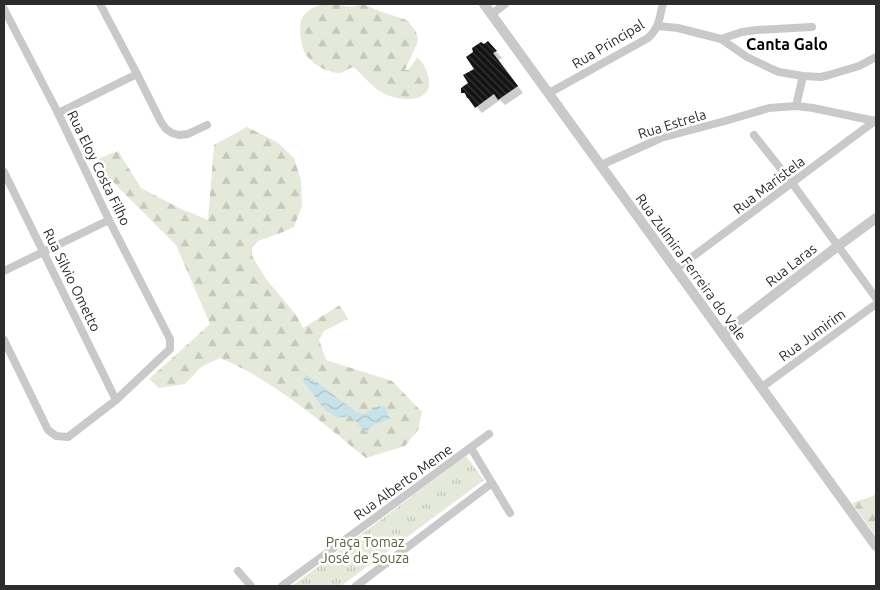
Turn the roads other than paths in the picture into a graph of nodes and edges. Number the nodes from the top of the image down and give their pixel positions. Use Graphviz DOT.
graph roads {
  1 [pos="100,4"];
  2 [pos="484,4"];
  3 [pos="505,4"];
  4 [pos="663,4"];
  5 [pos="4,9"];
  6 [pos="492,14"];
  7 [pos="658,26"];
  8 [pos="812,27"];
  9 [pos="721,39"];
  10 [pos="876,57"];
  11 [pos="137,74"];
  12 [pos="803,76"];
  13 [pos="549,93"];
  14 [pos="796,106"];
  15 [pos="58,113"];
  16 [pos="875,120"];
  17 [pos="207,125"];
  18 [pos="754,135"];
  19 [pos="601,165"];
  20 [pos="4,172"];
  21 [pos="792,184"];
  22 [pos="876,218"];
  23 [pos="110,220"];
  24 [pos="838,246"];
  25 [pos="43,251"];
  26 [pos="676,269"];
  27 [pos="4,271"];
  28 [pos="876,298"];
  29 [pos="876,304"];
  30 [pos="724,334"];
  31 [pos="4,340"];
  32 [pos="762,387"];
  33 [pos="116,400"];
  34 [pos="489,434"];
  35 [pos="471,448"];
  36 [pos="492,482"];
  37 [pos="510,513"];
  38 [pos="876,546"];
  39 [pos="238,570"];
  40 [pos="251,586"];
  41 [pos="282,586"];
  42 [pos="356,586"];
  1 -- 11 [label="street"];
  2 -- 6 [label="street, Rua Zulmira Ferreira do Vale"];
  3 -- 6 [label="street"];
  4 -- 7 [label="street, Rua Principal"];
  5 -- 15 [label="street, Rua Eloy Costa Filho"];
  6 -- 13 [label="street, Rua Zulmira Ferreira do Vale"];
  7 -- 9 [label="street"];
  7 -- 13 [label="street, Rua Principal"];
  8 -- 9 [label="street"];
  9 -- 12 [label="street"];
  10 -- 12 [label="street"];
  11 -- 15 [label="street"];
  11 -- 17 [label="street"];
  12 -- 14 [label="street"];
  13 -- 19 [label="street, Rua Zulmira Ferreira do Vale"];
  14 -- 16 [label="street, Rua Estrela"];
  14 -- 19 [label="street, Rua Estrela"];
  15 -- 23 [label="street, Rua Eloy Costa Filho"];
  16 -- 21 [label="street, Rua Maristela"];
  18 -- 21 [label="street"];
  19 -- 26 [label="street, Rua Zulmira Ferreira do Vale"];
  20 -- 25 [label="street, Rua Silvio Ometto"];
  21 -- 24 [label="street"];
  21 -- 26 [label="street, Rua Maristela"];
  22 -- 24 [label="street, Rua Laras"];
  23 -- 25 [label="street"];
  23 -- 33 [label="street, Rua Eloy Costa Filho"];
  24 -- 28 [label="street"];
  24 -- 30 [label="street, Rua Laras"];
  25 -- 27 [label="street"];
  25 -- 33 [label="street, Rua Silvio Ometto"];
  26 -- 30 [label="street, Rua Zulmira Ferreira do Vale"];
  29 -- 32 [label="street, Rua Jumirim"];
  30 -- 32 [label="street, Rua Zulmira Ferreira do Vale"];
  31 -- 33 [label="street"];
  32 -- 38 [label="street, Rua Zulmira Ferreira do Vale"];
  34 -- 35 [label="street, Rua Alberto Meme"];
  35 -- 36 [label="street"];
  35 -- 41 [label="street, Rua Alberto Meme"];
  36 -- 37 [label="street"];
  36 -- 42 [label="street"];
  39 -- 40 [label="street"];
}
